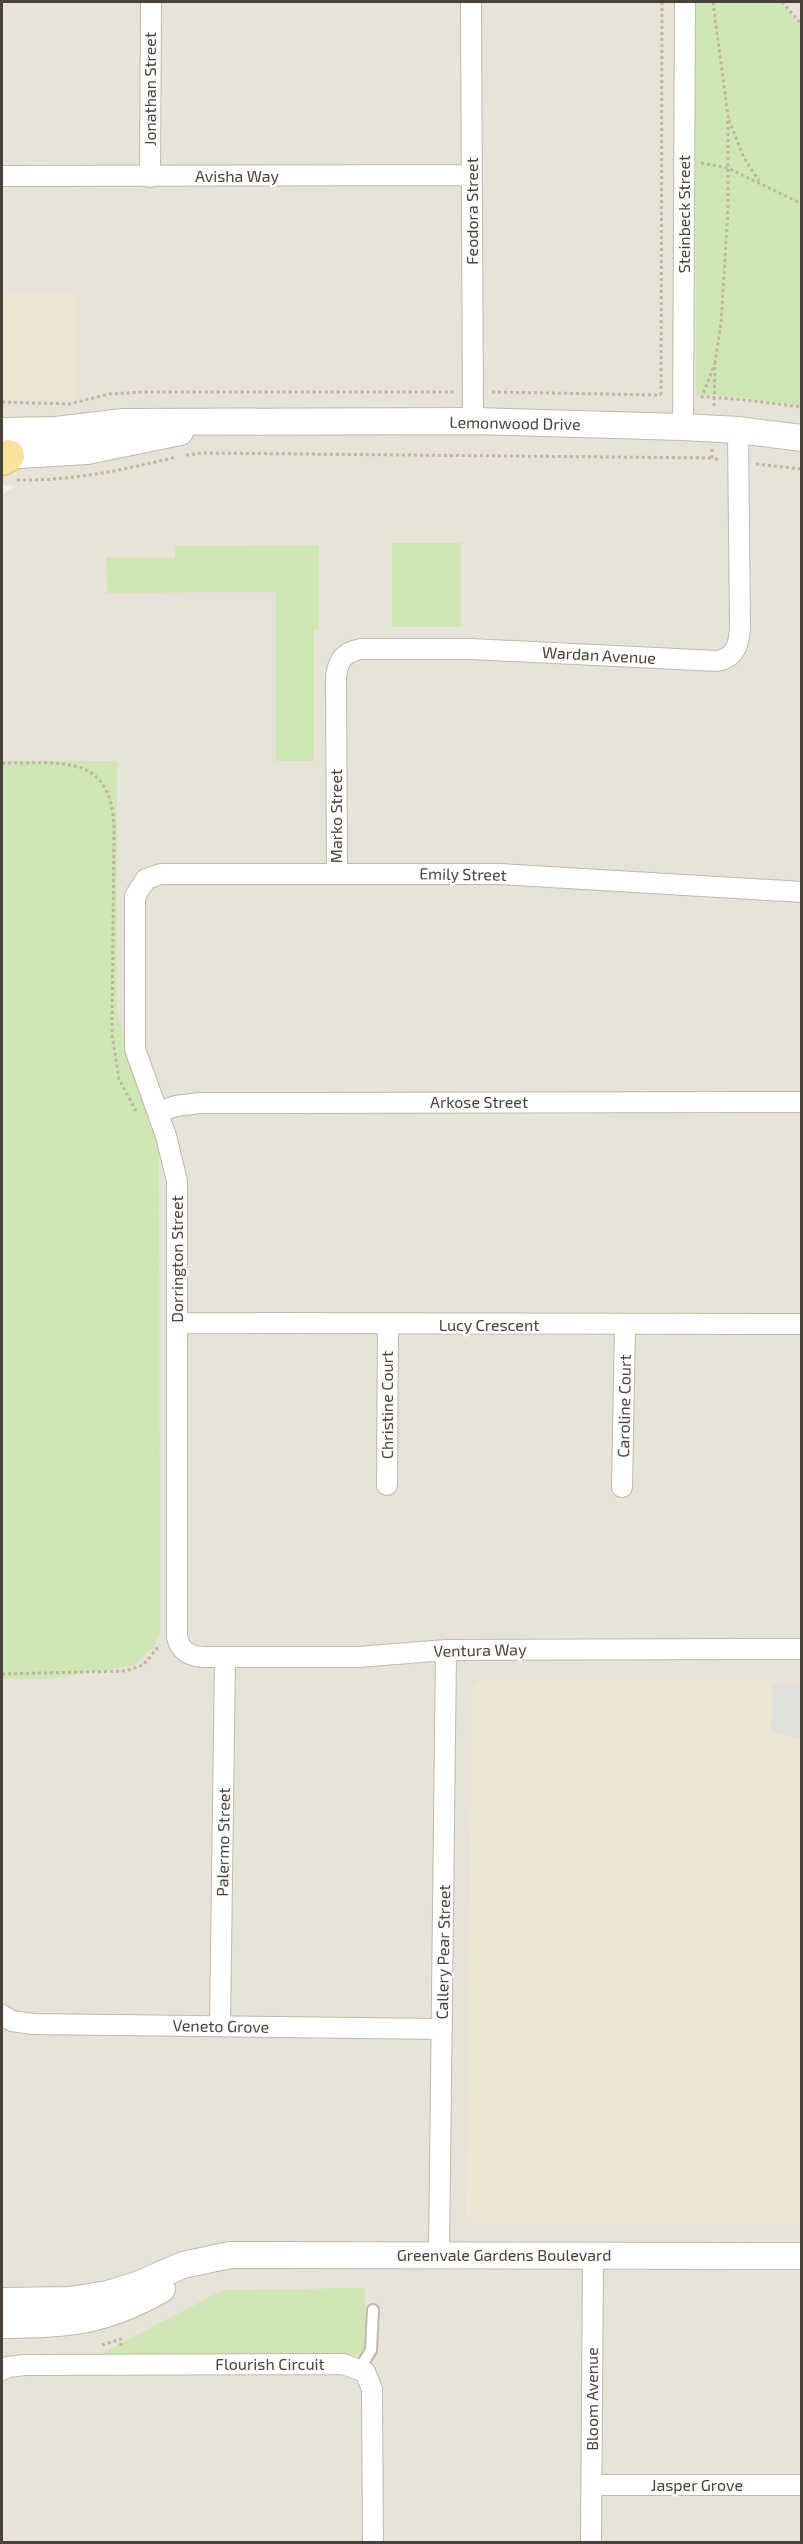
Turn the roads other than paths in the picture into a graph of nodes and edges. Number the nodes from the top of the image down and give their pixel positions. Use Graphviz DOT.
graph roads {
  1 [pos="151,2"];
  2 [pos="471,2"];
  3 [pos="685,2"];
  4 [pos="472,175"];
  5 [pos="2,176"];
  6 [pos="150,177"];
  7 [pos="473,421"];
  8 [pos="683,427"];
  9 [pos="738,430"];
  10 [pos="801,438"];
  11 [pos="4,457"];
  12 [pos="336,759"];
  13 [pos="337,873"];
  14 [pos="801,892"];
  15 [pos="135,896"];
  16 [pos="801,1102"];
  17 [pos="158,1112"];
  18 [pos="177,1323"];
  19 [pos="625,1324"];
  20 [pos="801,1324"];
  21 [pos="388,1325"];
  22 [pos="387,1485"];
  23 [pos="622,1487"];
  24 [pos="170,1635"];
  25 [pos="801,1649"];
  26 [pos="446,1650"];
  27 [pos="225,1658"];
  28 [pos="2,2015"];
  29 [pos="220,2026"];
  30 [pos="442,2029"];
  31 [pos="439,2255"];
  32 [pos="593,2255"];
  33 [pos="801,2256"];
  34 [pos="207,2259"];
  35 [pos="2,2301"];
  36 [pos="373,2310"];
  37 [pos="2,2325"];
  38 [pos="360,2368"];
  39 [pos="2,2370"];
  40 [pos="592,2485"];
  41 [pos="801,2485"];
  42 [pos="373,2542"];
  43 [pos="591,2542"];
  1 -- 6 [label="street, Jonathan Street"];
  2 -- 4 [label="street, Feodora Street"];
  3 -- 8 [label="street, Steinbeck Street"];
  4 -- 6 [label="street, Avisha Way"];
  4 -- 7 [label="street, Feodora Street"];
  5 -- 6 [label="street, Avisha Way"];
  7 -- 8 [label="street, Lemonwood Drive"];
  7 -- 11 [label="street, Lemonwood Drive"];
  8 -- 9 [label="street, Lemonwood Drive"];
  9 -- 10 [label="street, Lemonwood Drive"];
  9 -- 12 [label="street, Wardan Avenue"];
  12 -- 13 [label="street, Marko Street"];
  13 -- 14 [label="street, Emily Street"];
  13 -- 15 [label="street, Emily Street"];
  15 -- 17 [label="street, Dorrington Street"];
  16 -- 17 [label="street, Arkose Street"];
  17 -- 18 [label="street, Dorrington Street"];
  18 -- 21 [label="street, Lucy Crescent"];
  18 -- 24 [label="street, Dorrington Street"];
  19 -- 20 [label="street, Lucy Crescent"];
  19 -- 21 [label="street, Lucy Crescent"];
  19 -- 23 [label="street, Caroline Court"];
  21 -- 22 [label="street, Christine Court"];
  24 -- 27 [label="street, Ventura Way"];
  25 -- 26 [label="street, Ventura Way"];
  26 -- 27 [label="street, Ventura Way"];
  26 -- 30 [label="street, Callery Pear Street"];
  27 -- 29 [label="street, Palermo Street"];
  28 -- 29 [label="street, Veneto Grove"];
  29 -- 30 [label="street, Veneto Grove"];
  30 -- 31 [label="street, Callery Pear Street"];
  31 -- 32 [label="street, Greenvale Gardens Boulevard"];
  31 -- 34 [label="street, Greenvale Gardens Boulevard"];
  32 -- 33 [label="street, Greenvale Gardens Boulevard"];
  32 -- 40 [label="street, Bloom Avenue"];
  34 -- 35 [label="street, Greenvale Gardens Boulevard"];
  34 -- 37 [label="street, Greenvale Gardens Boulevard"];
  36 -- 38 [label="lane"];
  38 -- 39 [label="street, Flourish Circuit"];
  38 -- 42 [label="street"];
  40 -- 41 [label="street, Jasper Grove"];
  40 -- 43 [label="street, Bloom Avenue"];
}
